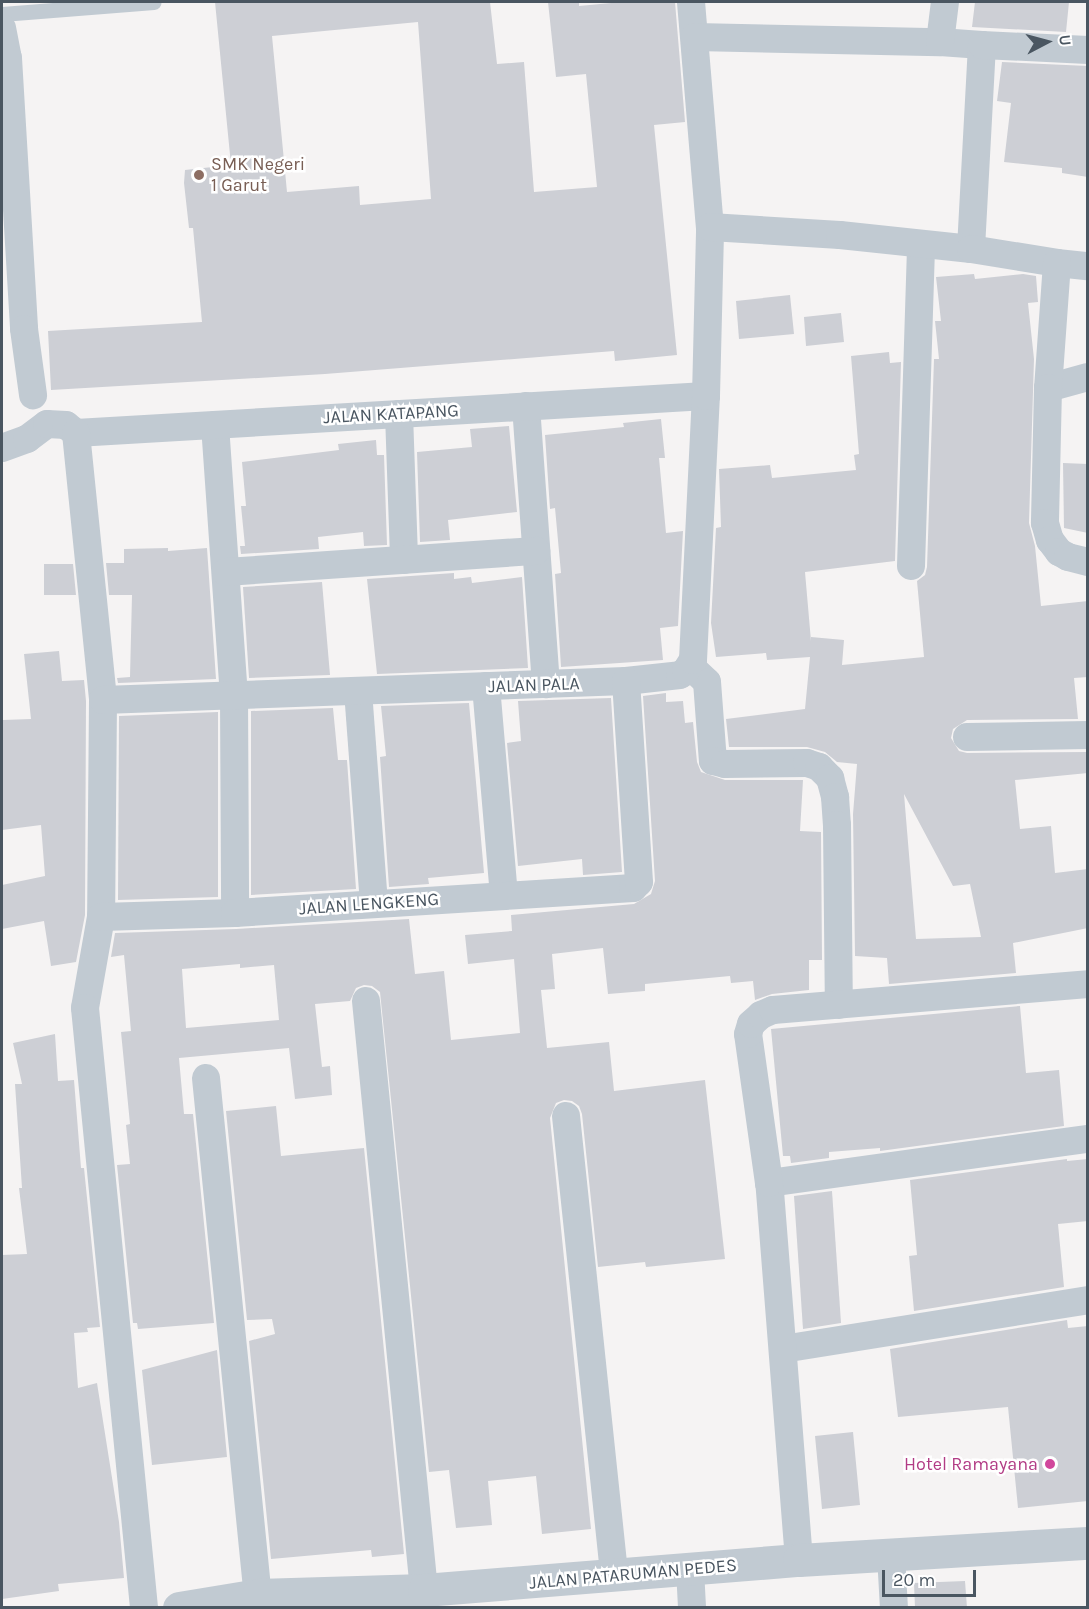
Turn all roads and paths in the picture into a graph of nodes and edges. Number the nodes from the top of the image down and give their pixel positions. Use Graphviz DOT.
graph roads {
  1 [pos="154,2"];
  2 [pos="691,2"];
  3 [pos="945,2"];
  4 [pos="2,14"];
  5 [pos="2,28"];
  6 [pos="695,37"];
  7 [pos="940,42"];
  8 [pos="982,45"];
  9 [pos="1088,50"];
  10 [pos="710,227"];
  11 [pos="921,244"];
  12 [pos="971,249"];
  13 [pos="1057,263"];
  14 [pos="1088,266"];
  15 [pos="1088,377"];
  16 [pos="1048,388"];
  17 [pos="33,395"];
  18 [pos="706,396"];
  19 [pos="526,406"];
  20 [pos="399,414"];
  21 [pos="215,424"];
  22 [pos="76,433"];
  23 [pos="2,448"];
  24 [pos="536,550"];
  25 [pos="404,560"];
  26 [pos="1088,562"];
  27 [pos="911,566"];
  28 [pos="226,572"];
  29 [pos="690,666"];
  30 [pos="626,681"];
  31 [pos="546,684"];
  32 [pos="486,686"];
  33 [pos="358,691"];
  34 [pos="234,696"];
  35 [pos="103,700"];
  36 [pos="1088,735"];
  37 [pos="967,737"];
  38 [pos="504,894"];
  39 [pos="374,903"];
  40 [pos="235,913"];
  41 [pos="101,917"];
  42 [pos="1088,984"];
  43 [pos="366,1001"];
  44 [pos="839,1005"];
  45 [pos="206,1078"];
  46 [pos="566,1116"];
  47 [pos="1088,1139"];
  48 [pos="769,1183"];
  49 [pos="1088,1300"];
  50 [pos="783,1349"];
  51 [pos="1088,1543"];
  52 [pos="891,1555"];
  53 [pos="799,1560"];
  54 [pos="690,1569"];
  55 [pos="614,1575"];
  56 [pos="424,1590"];
  57 [pos="467,1597"];
  58 [pos="258,1601"];
  59 [pos="144,1608"];
  60 [pos="179,1608"];
  61 [pos="692,1608"];
  62 [pos="894,1608"];
  1 -- 4 [label="lane"];
  2 -- 6 [label="street"];
  3 -- 7 [label="street"];
  5 -- 17 [label="street"];
  6 -- 7 [label="street"];
  6 -- 10 [label="street"];
  7 -- 8 [label="street"];
  8 -- 9 [label="street"];
  8 -- 12 [label="street"];
  10 -- 11 [label="street"];
  10 -- 18 [label="street"];
  11 -- 12 [label="street"];
  11 -- 27 [label="street"];
  12 -- 13 [label="street"];
  13 -- 14 [label="street"];
  13 -- 16 [label="street"];
  15 -- 16 [label="street"];
  16 -- 26 [label="street"];
  18 -- 19 [label="street, JALAN KATAPANG"];
  18 -- 29 [label="street"];
  19 -- 20 [label="street, JALAN KATAPANG"];
  19 -- 24 [label="street"];
  20 -- 21 [label="street, JALAN KATAPANG"];
  20 -- 25 [label="street"];
  21 -- 22 [label="street, JALAN KATAPANG"];
  21 -- 28 [label="street"];
  22 -- 23 [label="street"];
  22 -- 35 [label="street"];
  24 -- 25 [label="street"];
  24 -- 31 [label="street"];
  25 -- 28 [label="street"];
  28 -- 34 [label="street"];
  29 -- 30 [label="street, JALAN PALA"];
  29 -- 44 [label="street"];
  30 -- 31 [label="street, JALAN PALA"];
  30 -- 38 [label="street, JALAN LENGKENG"];
  31 -- 32 [label="street, JALAN PALA"];
  32 -- 33 [label="street, JALAN PALA"];
  32 -- 38 [label="street"];
  33 -- 34 [label="street, JALAN PALA"];
  33 -- 39 [label="street"];
  34 -- 35 [label="street, JALAN PALA"];
  34 -- 40 [label="street"];
  35 -- 41 [label="street"];
  36 -- 37 [label="street"];
  38 -- 39 [label="street, JALAN LENGKENG"];
  39 -- 40 [label="street, JALAN LENGKENG"];
  40 -- 41 [label="street, JALAN LENGKENG"];
  41 -- 59 [label="street"];
  42 -- 44 [label="street"];
  43 -- 56 [label="street"];
  44 -- 48 [label="street"];
  45 -- 58 [label="street"];
  46 -- 55 [label="street"];
  47 -- 48 [label="street"];
  48 -- 50 [label="street"];
  49 -- 50 [label="street"];
  50 -- 53 [label="street"];
  51 -- 52 [label="street, JALAN PATARUMAN PEDES"];
  52 -- 53 [label="street, JALAN PATARUMAN PEDES"];
  52 -- 62 [label="street"];
  53 -- 54 [label="street, JALAN PATARUMAN PEDES"];
  54 -- 55 [label="street, JALAN PATARUMAN PEDES"];
  54 -- 61 [label="street"];
  55 -- 57 [label="street, JALAN PATARUMAN PEDES"];
  56 -- 57 [label="street, JALAN PATARUMAN PEDES"];
  56 -- 58 [label="street, JALAN PATARUMAN PEDES"];
  58 -- 60 [label="street, JALAN PATARUMAN PEDES"];
}
